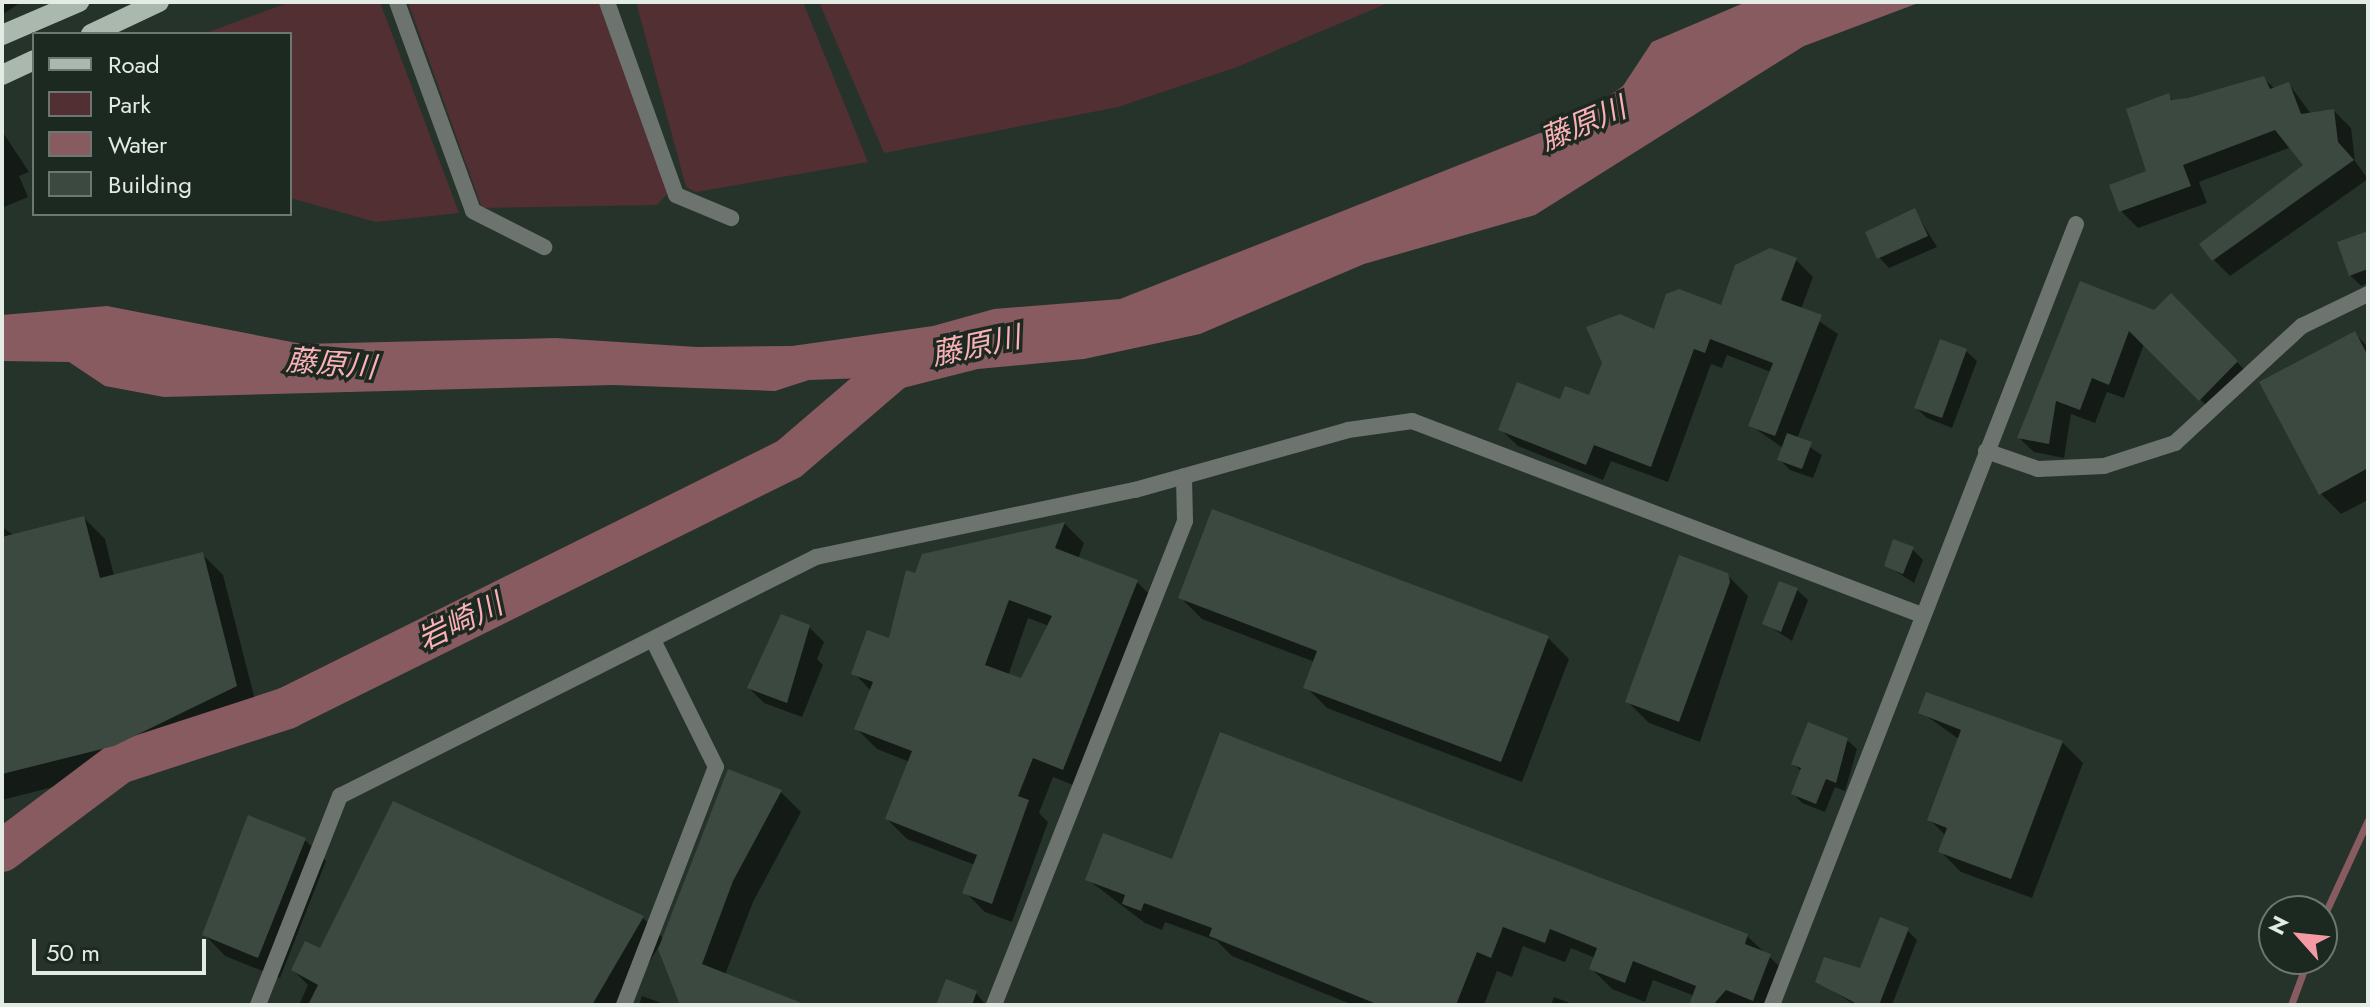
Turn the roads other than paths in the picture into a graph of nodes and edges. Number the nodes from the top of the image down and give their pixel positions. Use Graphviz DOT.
graph roads {
  1 [pos="79,2"];
  2 [pos="159,2"];
  3 [pos="397,2"];
  4 [pos="607,2"];
  5 [pos="95,32"];
  6 [pos="2,35"];
  7 [pos="32,61"];
  8 [pos="2,75"];
  9 [pos="731,218"];
  10 [pos="2076,224"];
  11 [pos="544,247"];
  12 [pos="2368,294"];
  13 [pos="1986,451"];
  14 [pos="1184,476"];
  15 [pos="1922,615"];
  16 [pos="653,640"];
  17 [pos="258,1005"];
  18 [pos="624,1005"];
  19 [pos="994,1005"];
  20 [pos="1772,1005"];
  1 -- 6 [label="main road"];
  2 -- 5 [label="main road"];
  3 -- 11 [label="street"];
  4 -- 9 [label="street"];
  7 -- 8 [label="main road"];
  10 -- 13 [label="street"];
  12 -- 13 [label="street"];
  13 -- 15 [label="street"];
  14 -- 15 [label="street"];
  14 -- 16 [label="street"];
  14 -- 19 [label="street"];
  15 -- 20 [label="street"];
  16 -- 17 [label="street"];
  16 -- 18 [label="street"];
}
